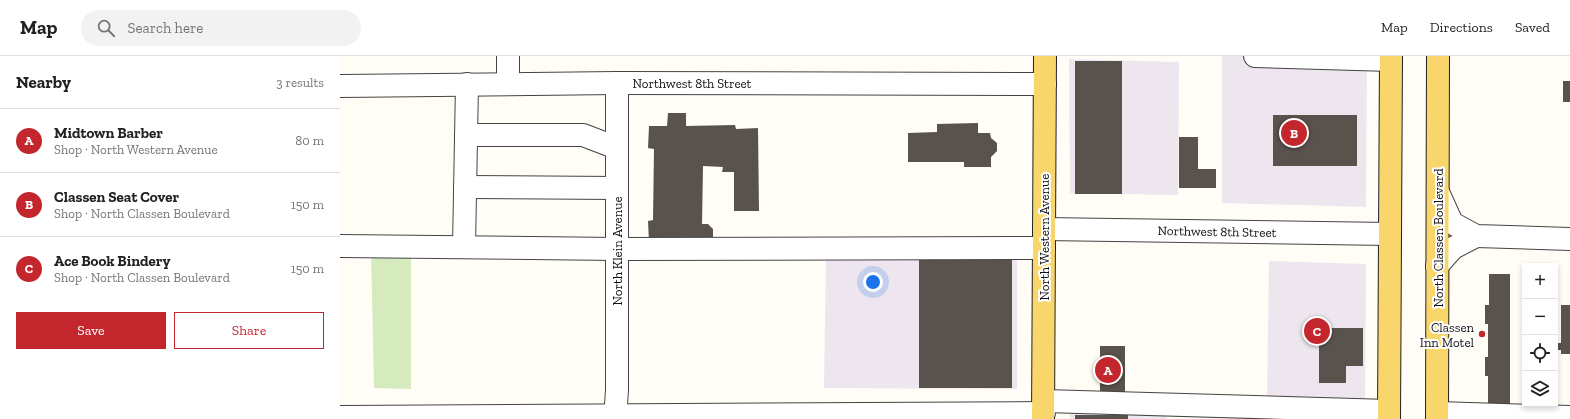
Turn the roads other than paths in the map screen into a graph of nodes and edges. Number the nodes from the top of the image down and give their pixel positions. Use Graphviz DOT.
graph roads {
  1 [pos="508,56"];
  2 [pos="1045,56"];
  3 [pos="1255,56"];
  4 [pos="1438,56"];
  5 [pos="1391,58"];
  6 [pos="617,83"];
  7 [pos="467,84"];
  8 [pos="508,84"];
  9 [pos="1045,84"];
  10 [pos="340,86"];
  11 [pos="466,135"];
  12 [pos="617,148"];
  13 [pos="465,187"];
  14 [pos="617,188"];
  15 [pos="1438,192"];
  16 [pos="1390,234"];
  17 [pos="1476,236"];
  18 [pos="1044,239"];
  19 [pos="1570,239"];
  20 [pos="340,246"];
  21 [pos="464,247"];
  22 [pos="617,249"];
  23 [pos="1437,266"];
  24 [pos="1044,411"];
  25 [pos="1389,415"];
  26 [pos="782,416"];
  27 [pos="1437,416"];
  28 [pos="340,417"];
  29 [pos="615,417"];
  30 [pos="1570,417"];
  1 -- 8 [label="street"];
  2 -- 9 [label="main road, North Western Avenue"];
  3 -- 5 [label="street"];
  4 -- 15 [label="main road, North Classen Boulevard"];
  5 -- 16 [label="main road"];
  6 -- 8 [label="street, Northwest 8th Street"];
  6 -- 9 [label="street, Northwest 8th Street"];
  6 -- 12 [label="street, North Klein Avenue"];
  7 -- 8 [label="street, Northwest 8th Street"];
  7 -- 10 [label="street, Northwest 8th Street"];
  7 -- 11 [label="street"];
  9 -- 18 [label="main road, North Western Avenue"];
  11 -- 12 [label="street"];
  11 -- 13 [label="street"];
  12 -- 14 [label="street, North Klein Avenue"];
  13 -- 14 [label="street"];
  13 -- 21 [label="street"];
  14 -- 22 [label="street, North Klein Avenue"];
  15 -- 17 [label="street"];
  15 -- 23 [label="main road, North Classen Boulevard"];
  16 -- 18 [label="street, Northwest 8th Street"];
  16 -- 25 [label="main road"];
  17 -- 19 [label="street"];
  17 -- 23 [label="street"];
  18 -- 22 [label="street, Northwest 8th Street"];
  18 -- 24 [label="main road, North Western Avenue"];
  20 -- 21 [label="street, Northwest 8th Street"];
  21 -- 22 [label="street, Northwest 8th Street"];
  22 -- 29 [label="street, North Klein Avenue"];
  23 -- 27 [label="main road, North Classen Boulevard"];
  24 -- 25 [label="street"];
  24 -- 26 [label="street"];
  26 -- 29 [label="street"];
  27 -- 30 [label="street"];
  28 -- 29 [label="street"];
}
